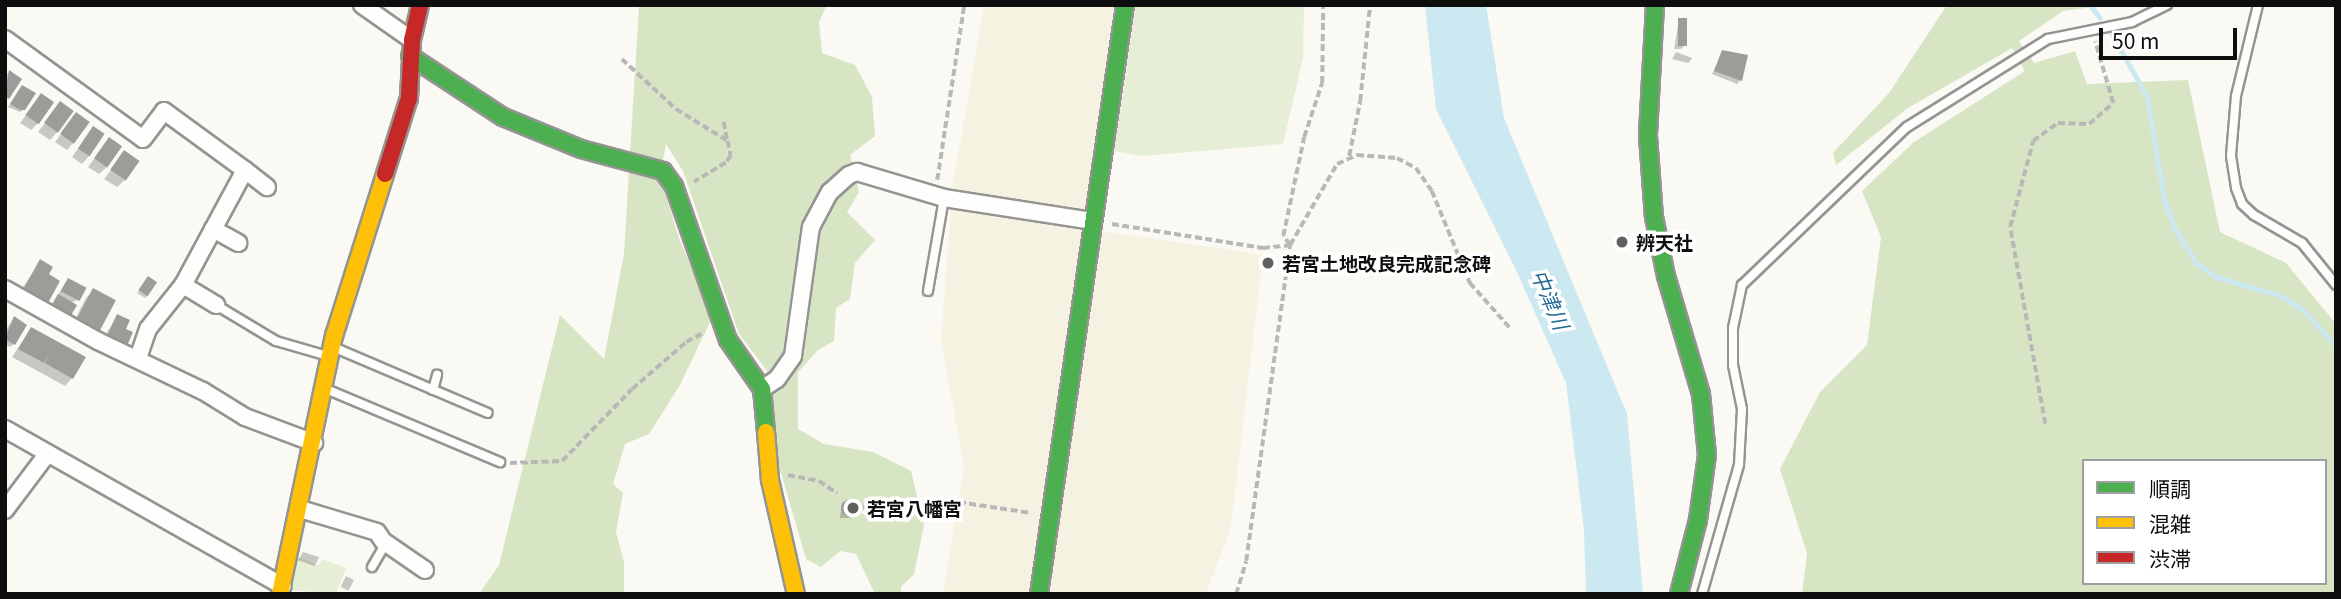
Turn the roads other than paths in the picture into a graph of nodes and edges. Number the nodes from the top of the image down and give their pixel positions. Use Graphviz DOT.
graph roads {
  1 [pos="362,5"];
  2 [pos="420,5"];
  3 [pos="1125,5"];
  4 [pos="1655,5"];
  5 [pos="2167,5"];
  6 [pos="2258,5"];
  7 [pos="5,39"];
  8 [pos="411,48"];
  9 [pos="245,170"];
  10 [pos="267,187"];
  11 [pos="939,197"];
  12 [pos="1093,221"];
  13 [pos="213,229"];
  14 [pos="239,243"];
  15 [pos="183,285"];
  16 [pos="2336,285"];
  17 [pos="5,289"];
  18 [pos="928,291"];
  19 [pos="216,305"];
  20 [pos="332,352"];
  21 [pos="138,358"];
  22 [pos="438,375"];
  23 [pos="326,388"];
  24 [pos="762,389"];
  25 [pos="433,390"];
  26 [pos="488,413"];
  27 [pos="5,429"];
  28 [pos="314,443"];
  29 [pos="48,453"];
  30 [pos="500,462"];
  31 [pos="300,509"];
  32 [pos="5,510"];
  33 [pos="386,544"];
  34 [pos="372,567"];
  35 [pos="425,570"];
  36 [pos="282,590"];
  37 [pos="1680,590"];
  38 [pos="796,594"];
  39 [pos="1039,594"];
  40 [pos="1701,594"];
  1 -- 8 [label="street"];
  2 -- 8 [label="street"];
  3 -- 12 [label="street"];
  4 -- 37 [label="street"];
  5 -- 40 [label="lane"];
  6 -- 16 [label="lane"];
  7 -- 9 [label="street"];
  8 -- 20 [label="street"];
  8 -- 24 [label="street"];
  9 -- 10 [label="street"];
  9 -- 13 [label="street"];
  11 -- 12 [label="street"];
  11 -- 18 [label="lane"];
  11 -- 24 [label="street"];
  12 -- 39 [label="street"];
  13 -- 14 [label="street"];
  13 -- 15 [label="street"];
  15 -- 19 [label="street"];
  15 -- 21 [label="street"];
  17 -- 21 [label="street"];
  19 -- 20 [label="lane"];
  20 -- 23 [label="street"];
  20 -- 25 [label="lane"];
  21 -- 28 [label="street"];
  22 -- 25 [label="lane"];
  23 -- 28 [label="street"];
  23 -- 30 [label="lane"];
  24 -- 38 [label="street"];
  25 -- 26 [label="lane"];
  27 -- 29 [label="street"];
  28 -- 31 [label="street"];
  29 -- 32 [label="street"];
  29 -- 36 [label="street"];
  31 -- 33 [label="street"];
  31 -- 36 [label="street"];
  33 -- 34 [label="lane"];
  33 -- 35 [label="street"];
  37 -- 40 [label="lane"];
}
